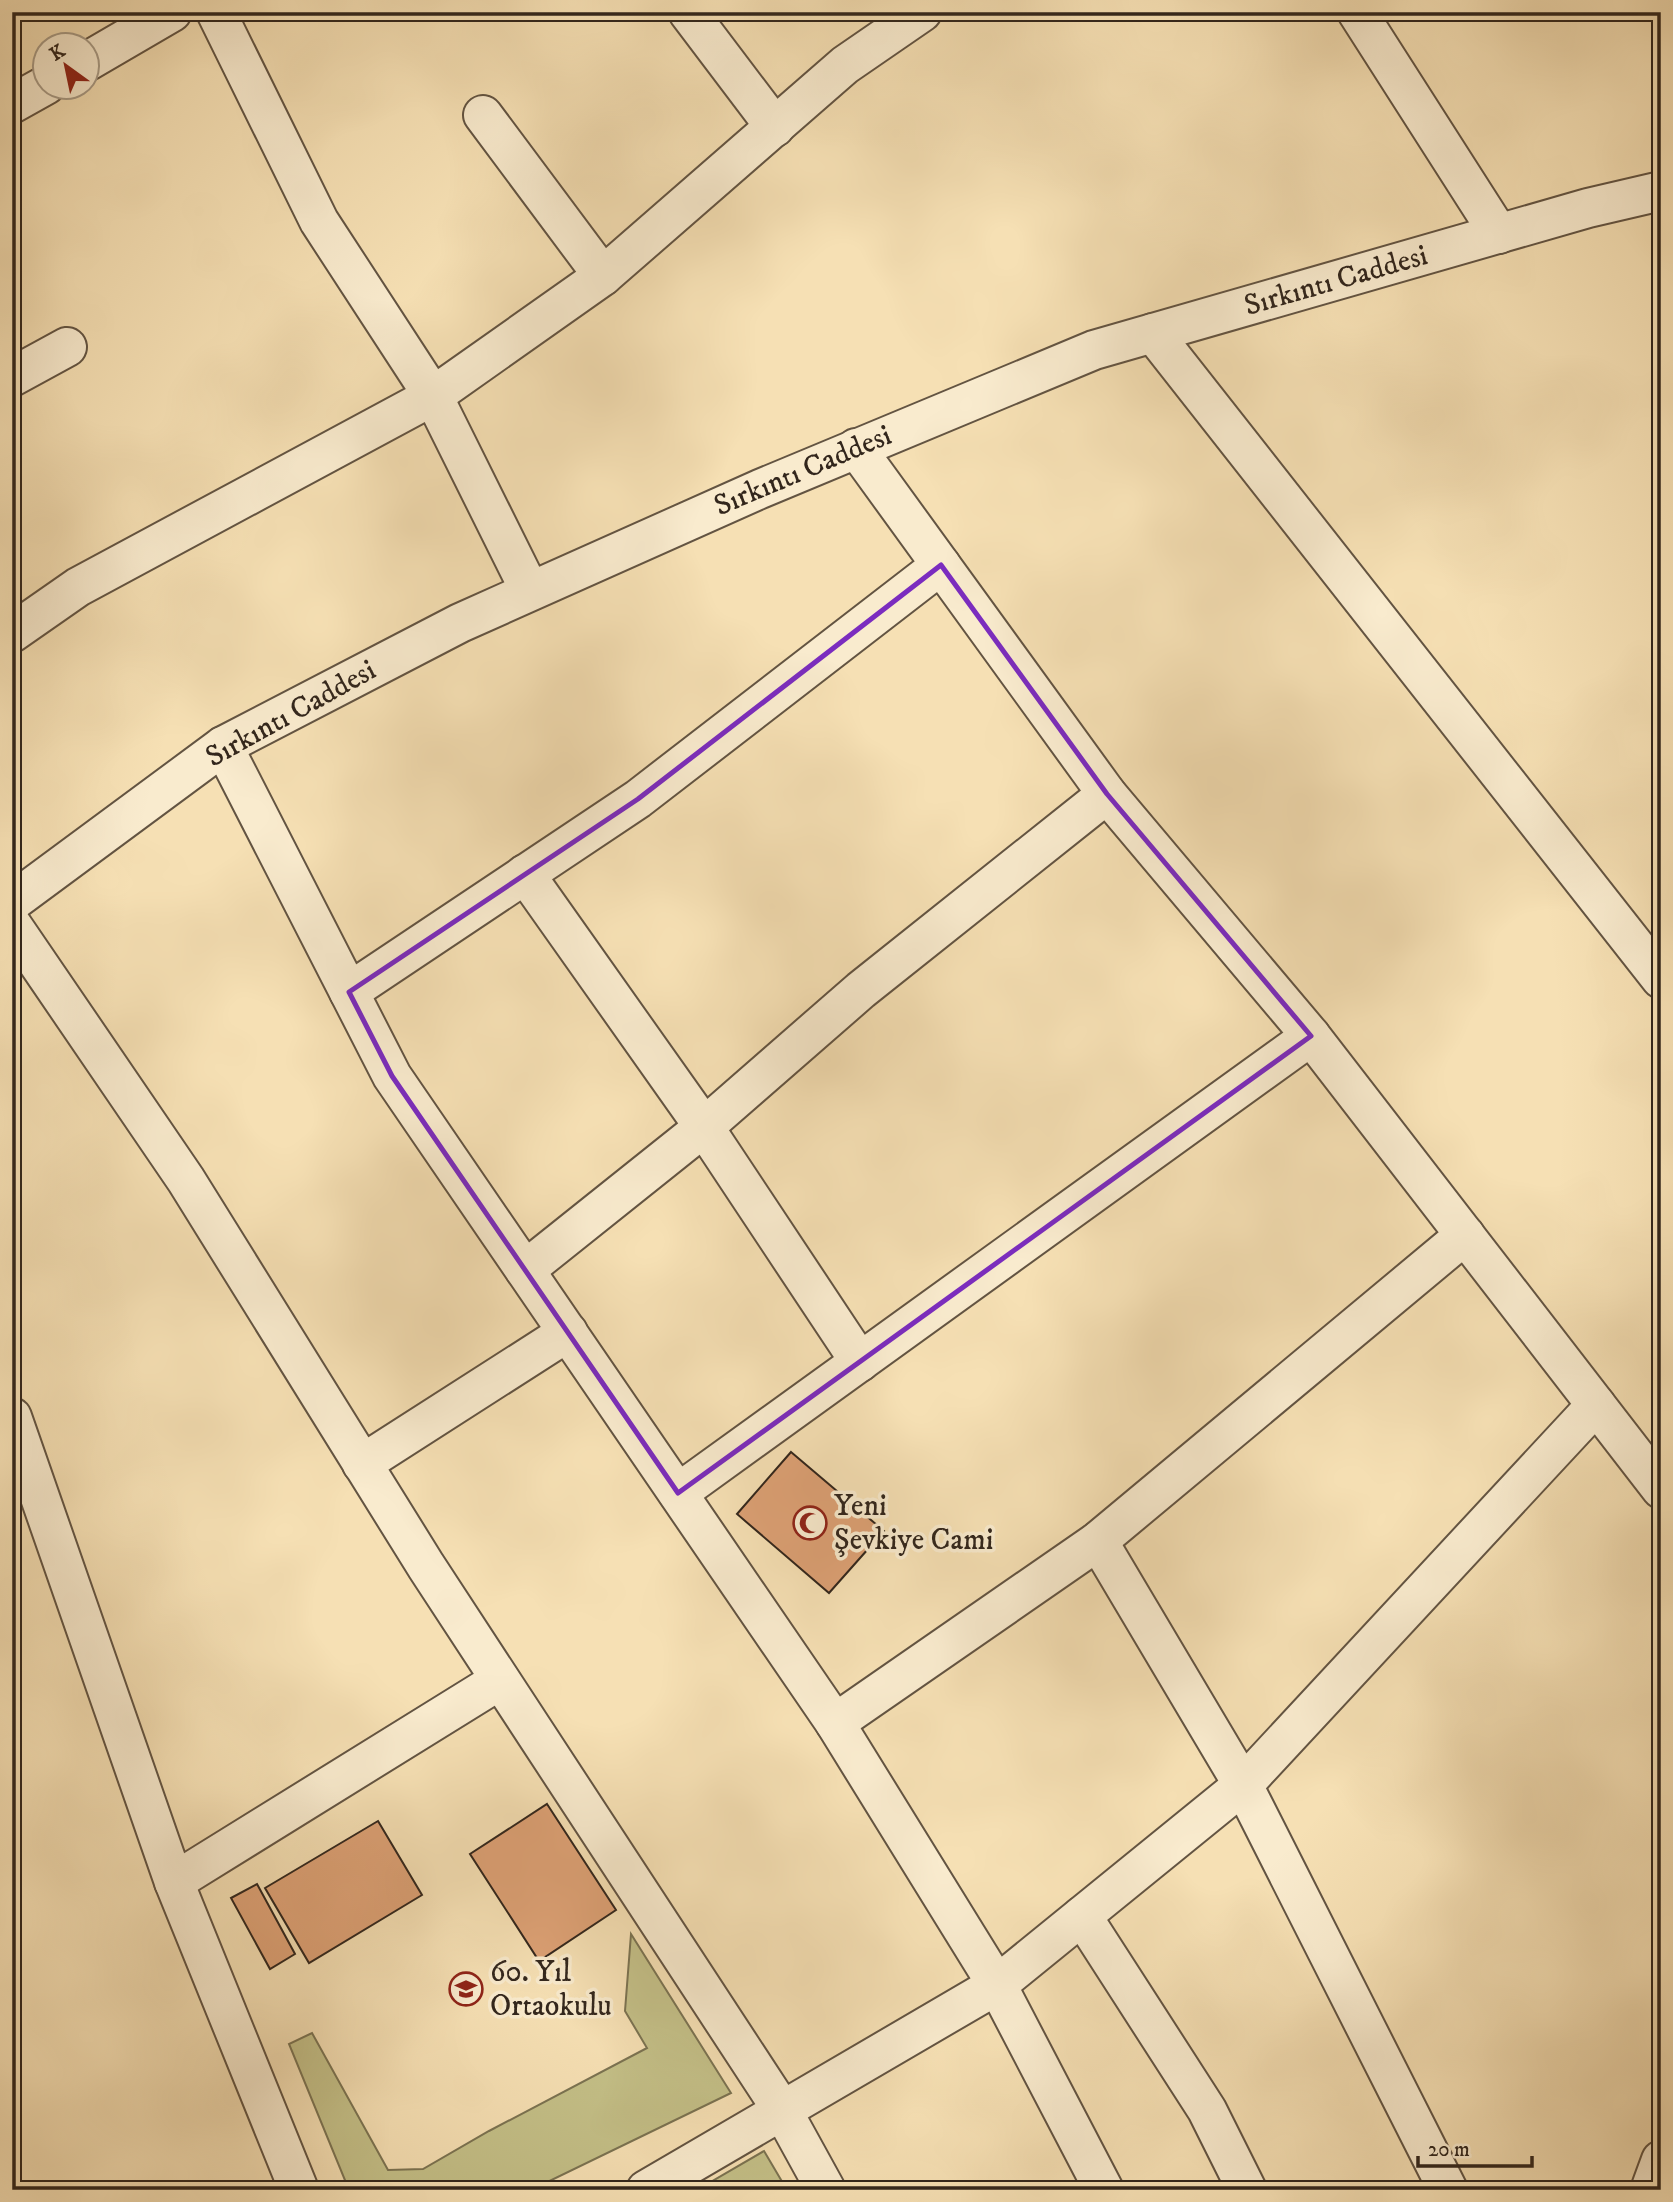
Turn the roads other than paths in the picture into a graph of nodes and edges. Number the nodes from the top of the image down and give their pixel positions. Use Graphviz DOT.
graph roads {
  1 [pos="172,12"];
  2 [pos="216,12"];
  3 [pos="688,12"];
  4 [pos="1357,12"];
  5 [pos="914,15"];
  6 [pos="102,53"];
  7 [pos="32,93"];
  8 [pos="12,104"];
  9 [pos="483,115"];
  10 [pos="775,127"];
  11 [pos="1661,191"];
  12 [pos="1499,234"];
  13 [pos="603,276"];
  14 [pos="1153,333"];
  15 [pos="67,348"];
  16 [pos="12,377"];
  17 [pos="433,396"];
  18 [pos="856,448"];
  19 [pos="941,565"];
  20 [pos="530,592"];
  21 [pos="12,634"];
  22 [pos="223,746"];
  23 [pos="1107,794"];
  24 [pos="526,874"];
  25 [pos="12,902"];
  26 [pos="12,925"];
  27 [pos="1661,979"];
  28 [pos="349,992"];
  29 [pos="1311,1036"];
  30 [pos="704,1127"];
  31 [pos="1465,1235"];
  32 [pos="525,1270"];
  33 [pos="568,1332"];
  34 [pos="860,1362"];
  35 [pos="1596,1405"];
  36 [pos="12,1417"];
  37 [pos="362,1464"];
  38 [pos="1661,1489"];
  39 [pos="678,1493"];
  40 [pos="1098,1541"];
  41 [pos="500,1680"];
  42 [pos="835,1723"];
  43 [pos="1243,1785"];
  44 [pos="174,1882"];
  45 [pos="1082,1916"];
  46 [pos="997,1985"];
  47 [pos="782,2110"];
  48 [pos="1661,2160"];
  49 [pos="299,2190"];
  50 [pos="646,2190"];
  51 [pos="826,2190"];
  52 [pos="1104,2190"];
  53 [pos="1247,2190"];
  54 [pos="1448,2190"];
  55 [pos="1650,2190"];
  1 -- 6 [label="street"];
  2 -- 17 [label="street"];
  3 -- 10 [label="street"];
  4 -- 12 [label="street"];
  5 -- 10 [label="street"];
  7 -- 8 [label="street"];
  9 -- 13 [label="street"];
  10 -- 13 [label="street"];
  11 -- 12 [label="street, Sırkıntı Caddesi"];
  12 -- 14 [label="street, Sırkıntı Caddesi"];
  13 -- 17 [label="street"];
  14 -- 18 [label="street, Sırkıntı Caddesi"];
  14 -- 27 [label="street"];
  15 -- 16 [label="street"];
  17 -- 20 [label="street"];
  17 -- 21 [label="street"];
  18 -- 19 [label="street"];
  18 -- 20 [label="street, Sırkıntı Caddesi"];
  19 -- 23 [label="street"];
  19 -- 24 [label="street"];
  20 -- 22 [label="street, Sırkıntı Caddesi"];
  22 -- 25 [label="street, Sırkıntı Caddesi"];
  22 -- 28 [label="street"];
  23 -- 29 [label="street"];
  23 -- 30 [label="street"];
  24 -- 28 [label="street"];
  24 -- 30 [label="street"];
  26 -- 37 [label="street"];
  28 -- 32 [label="street"];
  29 -- 31 [label="street"];
  29 -- 34 [label="street"];
  30 -- 32 [label="street"];
  30 -- 34 [label="street"];
  31 -- 35 [label="street"];
  31 -- 40 [label="street"];
  32 -- 33 [label="street"];
  33 -- 37 [label="street"];
  33 -- 39 [label="street"];
  34 -- 39 [label="street"];
  35 -- 38 [label="street"];
  35 -- 43 [label="street"];
  36 -- 44 [label="street"];
  37 -- 41 [label="street"];
  39 -- 42 [label="street"];
  40 -- 42 [label="street"];
  40 -- 43 [label="street"];
  41 -- 44 [label="street"];
  41 -- 47 [label="street"];
  42 -- 46 [label="street"];
  43 -- 45 [label="street"];
  43 -- 54 [label="street"];
  44 -- 49 [label="street"];
  45 -- 46 [label="street"];
  45 -- 53 [label="street"];
  46 -- 47 [label="street"];
  46 -- 52 [label="street"];
  47 -- 50 [label="street"];
  47 -- 51 [label="street"];
  48 -- 55 [label="street"];
}
